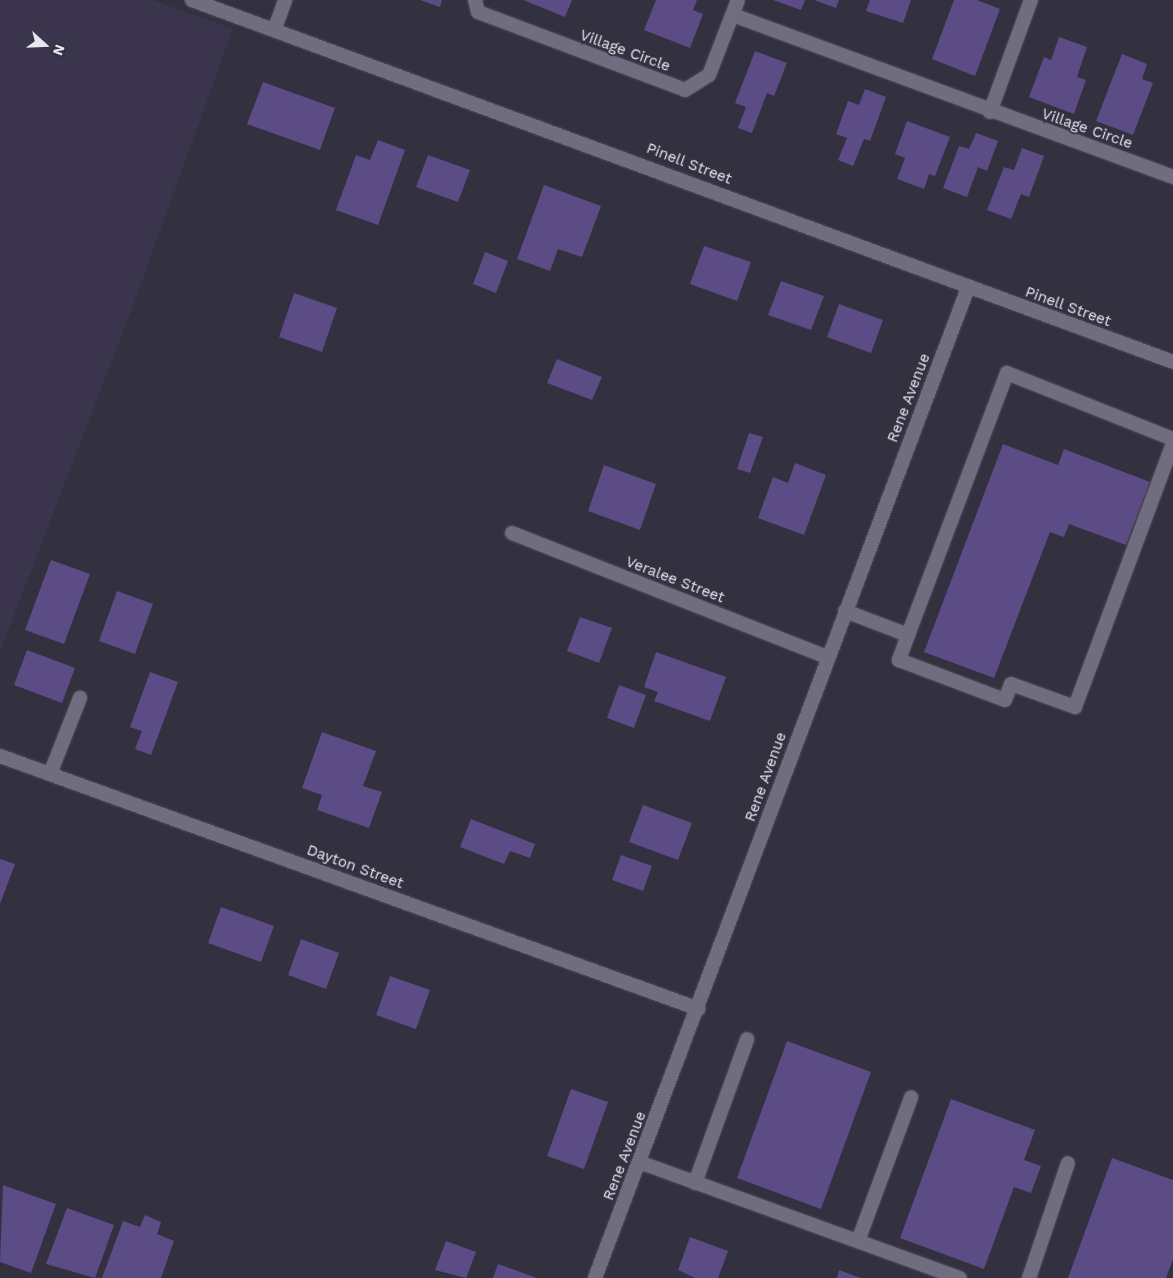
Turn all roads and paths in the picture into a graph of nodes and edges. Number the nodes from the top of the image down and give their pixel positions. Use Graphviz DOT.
graph roads {
  1 [pos="192,0"];
  2 [pos="285,0"];
  3 [pos="475,0"];
  4 [pos="738,0"];
  5 [pos="1031,0"];
  6 [pos="732,15"];
  7 [pos="274,28"];
  8 [pos="990,112"];
  9 [pos="1173,177"];
  10 [pos="968,288"];
  11 [pos="1173,362"];
  12 [pos="1173,439"];
  13 [pos="1173,444"];
  14 [pos="512,533"];
  15 [pos="844,611"];
  16 [pos="908,635"];
  17 [pos="827,657"];
  18 [pos="80,698"];
  19 [pos="0,756"];
  20 [pos="50,774"];
  21 [pos="699,1009"];
  22 [pos="747,1040"];
  23 [pos="911,1098"];
  24 [pos="640,1162"];
  25 [pos="1068,1164"];
  26 [pos="695,1183"];
  27 [pos="858,1241"];
  28 [pos="595,1278"];
  29 [pos="960,1278"];
  30 [pos="1029,1278"];
  1 -- 7 [label="street, Pinell Street"];
  2 -- 7 [label="street"];
  3 -- 6 [label="street, Village Circle"];
  4 -- 6 [label="street, Village Circle"];
  5 -- 8 [label="street"];
  6 -- 8 [label="street, Village Circle"];
  7 -- 10 [label="street, Pinell Street"];
  8 -- 9 [label="street, Village Circle"];
  10 -- 11 [label="street, Pinell Street"];
  10 -- 15 [label="street, Rene Avenue"];
  12 -- 16 [label="street"];
  13 -- 16 [label="street"];
  14 -- 17 [label="street, Veralee Street"];
  15 -- 16 [label="street"];
  15 -- 17 [label="street, Rene Avenue"];
  17 -- 21 [label="street, Rene Avenue"];
  18 -- 20 [label="street"];
  19 -- 20 [label="street, Dayton Street"];
  20 -- 21 [label="street, Dayton Street"];
  21 -- 24 [label="street, Rene Avenue"];
  22 -- 26 [label="street"];
  23 -- 27 [label="street"];
  24 -- 26 [label="street"];
  24 -- 28 [label="street, Rene Avenue"];
  25 -- 30 [label="street"];
  26 -- 27 [label="street"];
  27 -- 29 [label="street"];
}
